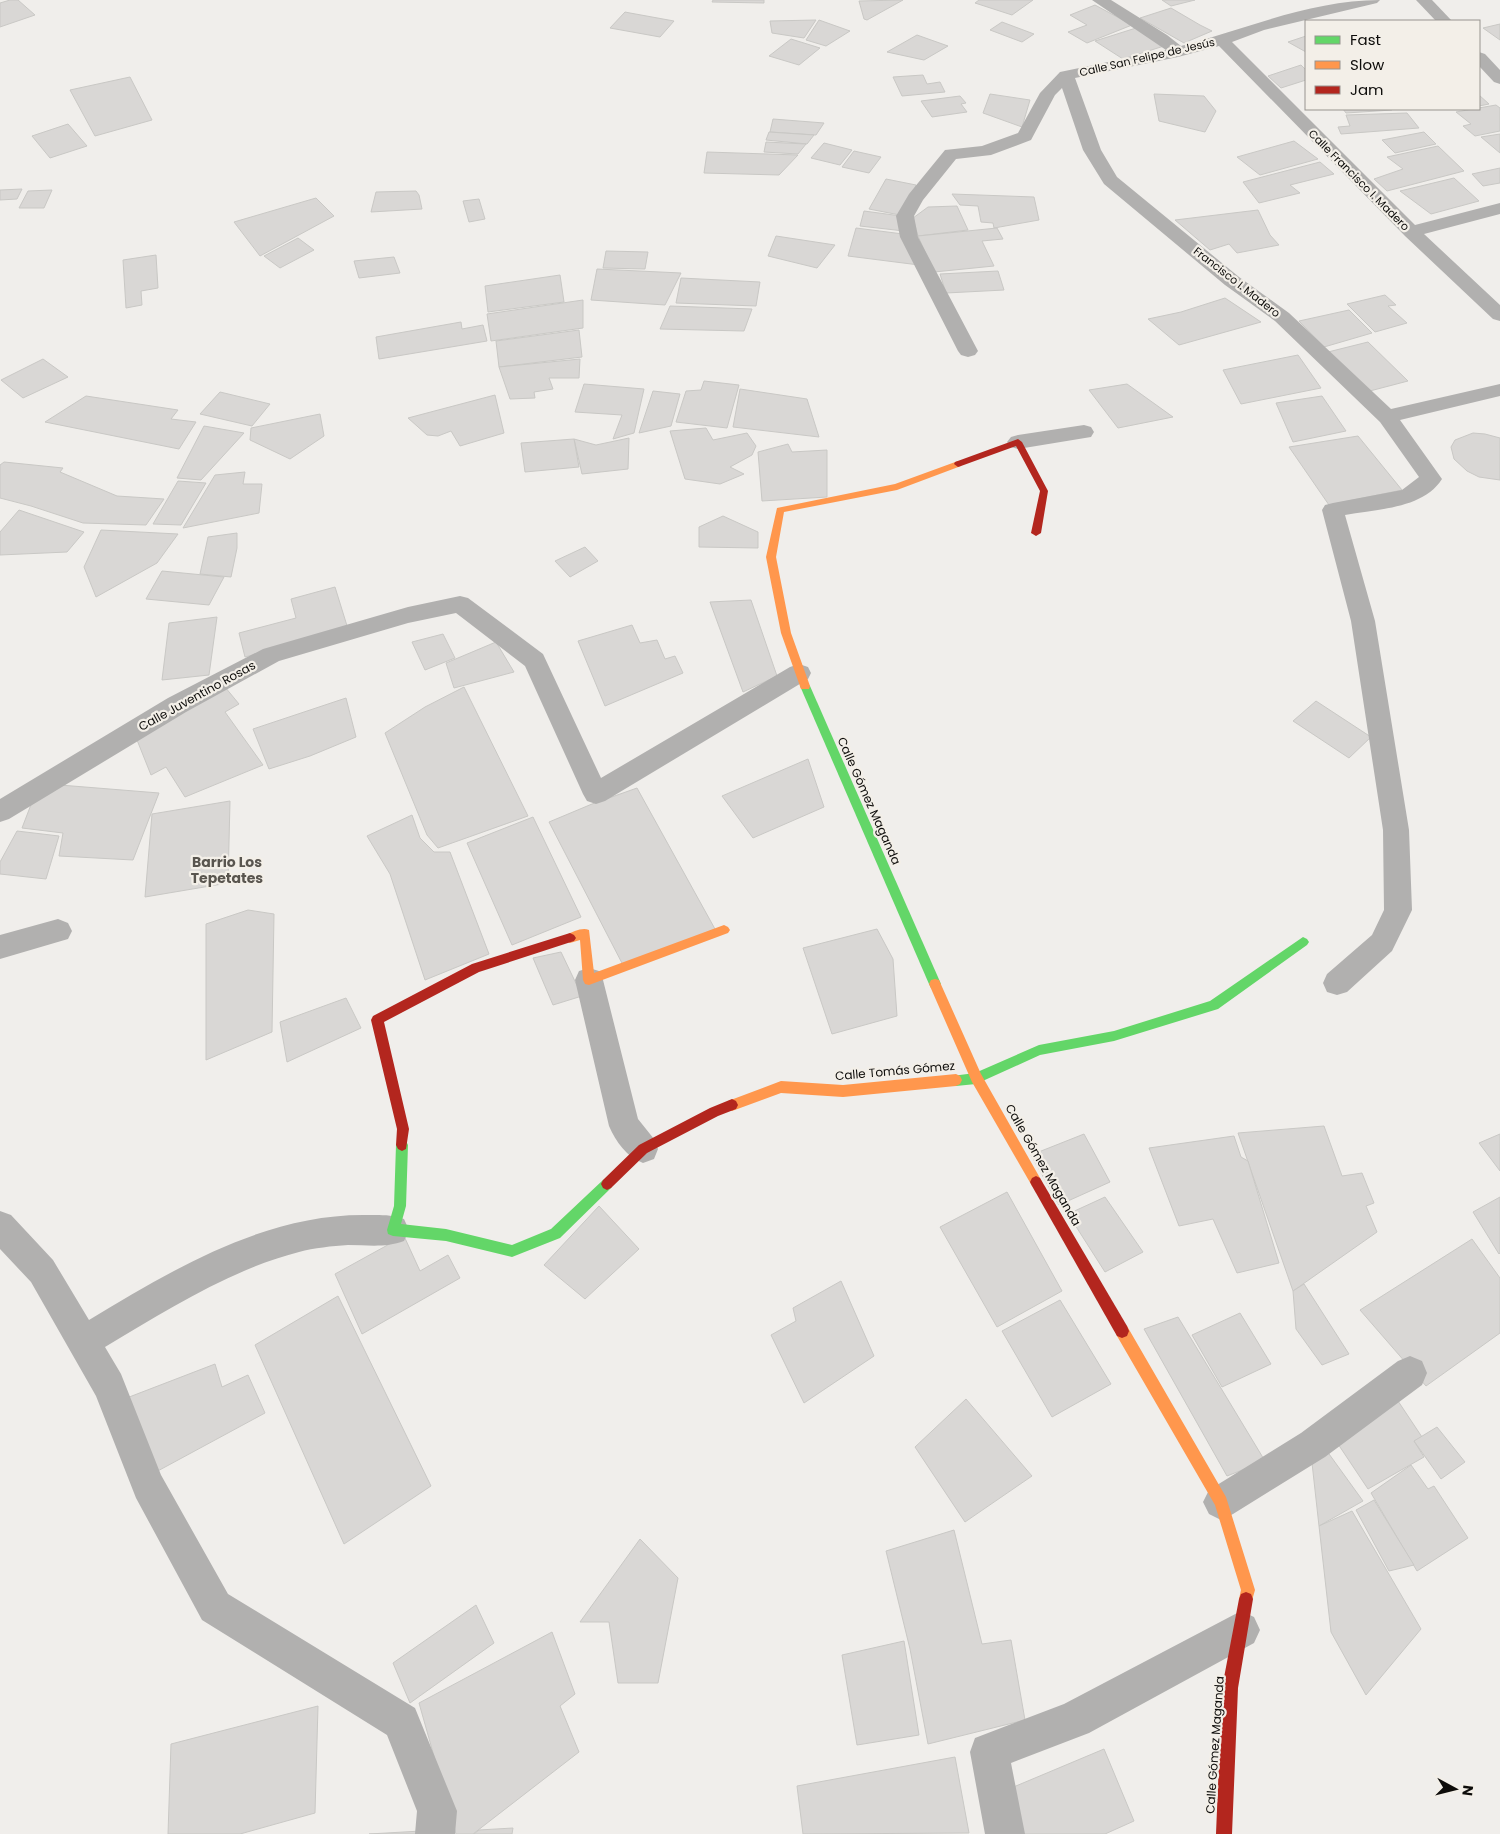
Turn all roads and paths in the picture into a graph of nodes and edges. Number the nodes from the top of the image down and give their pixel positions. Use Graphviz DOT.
graph roads {
  1 [pos="1100,0"];
  2 [pos="1372,0"];
  3 [pos="1424,0"];
  4 [pos="1443,20"];
  5 [pos="1222,40"];
  6 [pos="1178,52"];
  7 [pos="1480,58"];
  8 [pos="1066,75"];
  9 [pos="1500,79"];
  10 [pos="1500,208"];
  11 [pos="1411,232"];
  12 [pos="1500,315"];
  13 [pos="968,351"];
  14 [pos="1500,390"];
  15 [pos="1387,417"];
  16 [pos="1084,432"];
  17 [pos="1018,442"];
  18 [pos="1036,533"];
  19 [pos="799,673"];
  20 [pos="0,812"];
  21 [pos="724,930"];
  22 [pos="58,931"];
  23 [pos="1303,942"];
  24 [pos="0,947"];
  25 [pos="589,980"];
  26 [pos="1337,983"];
  27 [pos="976,1078"];
  28 [pos="643,1149"];
  29 [pos="0,1226"];
  30 [pos="393,1230"];
  31 [pos="84,1341"];
  32 [pos="1410,1373"];
  33 [pos="1221,1502"];
  34 [pos="1241,1630"];
  35 [pos="435,1834"];
  36 [pos="1005,1834"];
  37 [pos="1224,1834"];
  1 -- 6 [label="street"];
  2 -- 5 [label="street, Calle San Felipe de Jesús"];
  3 -- 4 [label="street"];
  5 -- 6 [label="street, Calle San Felipe de Jesús"];
  5 -- 11 [label="street, Calle Francisco I. Madero"];
  6 -- 8 [label="street, Calle San Felipe de Jesús"];
  7 -- 9 [label="street"];
  8 -- 13 [label="street"];
  8 -- 15 [label="street, Francisco I. Madero"];
  10 -- 11 [label="street"];
  11 -- 12 [label="street, Calle Francisco I. Madero"];
  14 -- 15 [label="street"];
  15 -- 26 [label="street, Francisco I. Madero"];
  16 -- 17 [label="street"];
  17 -- 18 [label="street"];
  17 -- 19 [label="street, Calle Gómez Maganda"];
  19 -- 20 [label="street, Calle Juventino Rosas"];
  19 -- 27 [label="street, Calle Gómez Maganda"];
  21 -- 25 [label="street"];
  22 -- 24 [label="street"];
  23 -- 27 [label="street, Calle Tomás Gómez"];
  25 -- 28 [label="street"];
  25 -- 30 [label="street"];
  27 -- 28 [label="street, Calle Tomás Gómez"];
  27 -- 33 [label="street, Calle Gómez Maganda"];
  28 -- 30 [label="street, Calle Tomás Gómez"];
  29 -- 31 [label="street"];
  30 -- 31 [label="street"];
  31 -- 35 [label="street"];
  32 -- 33 [label="street"];
  33 -- 34 [label="street, Calle Gómez Maganda"];
  34 -- 36 [label="street"];
  34 -- 37 [label="street, Calle Gómez Maganda"];
}
